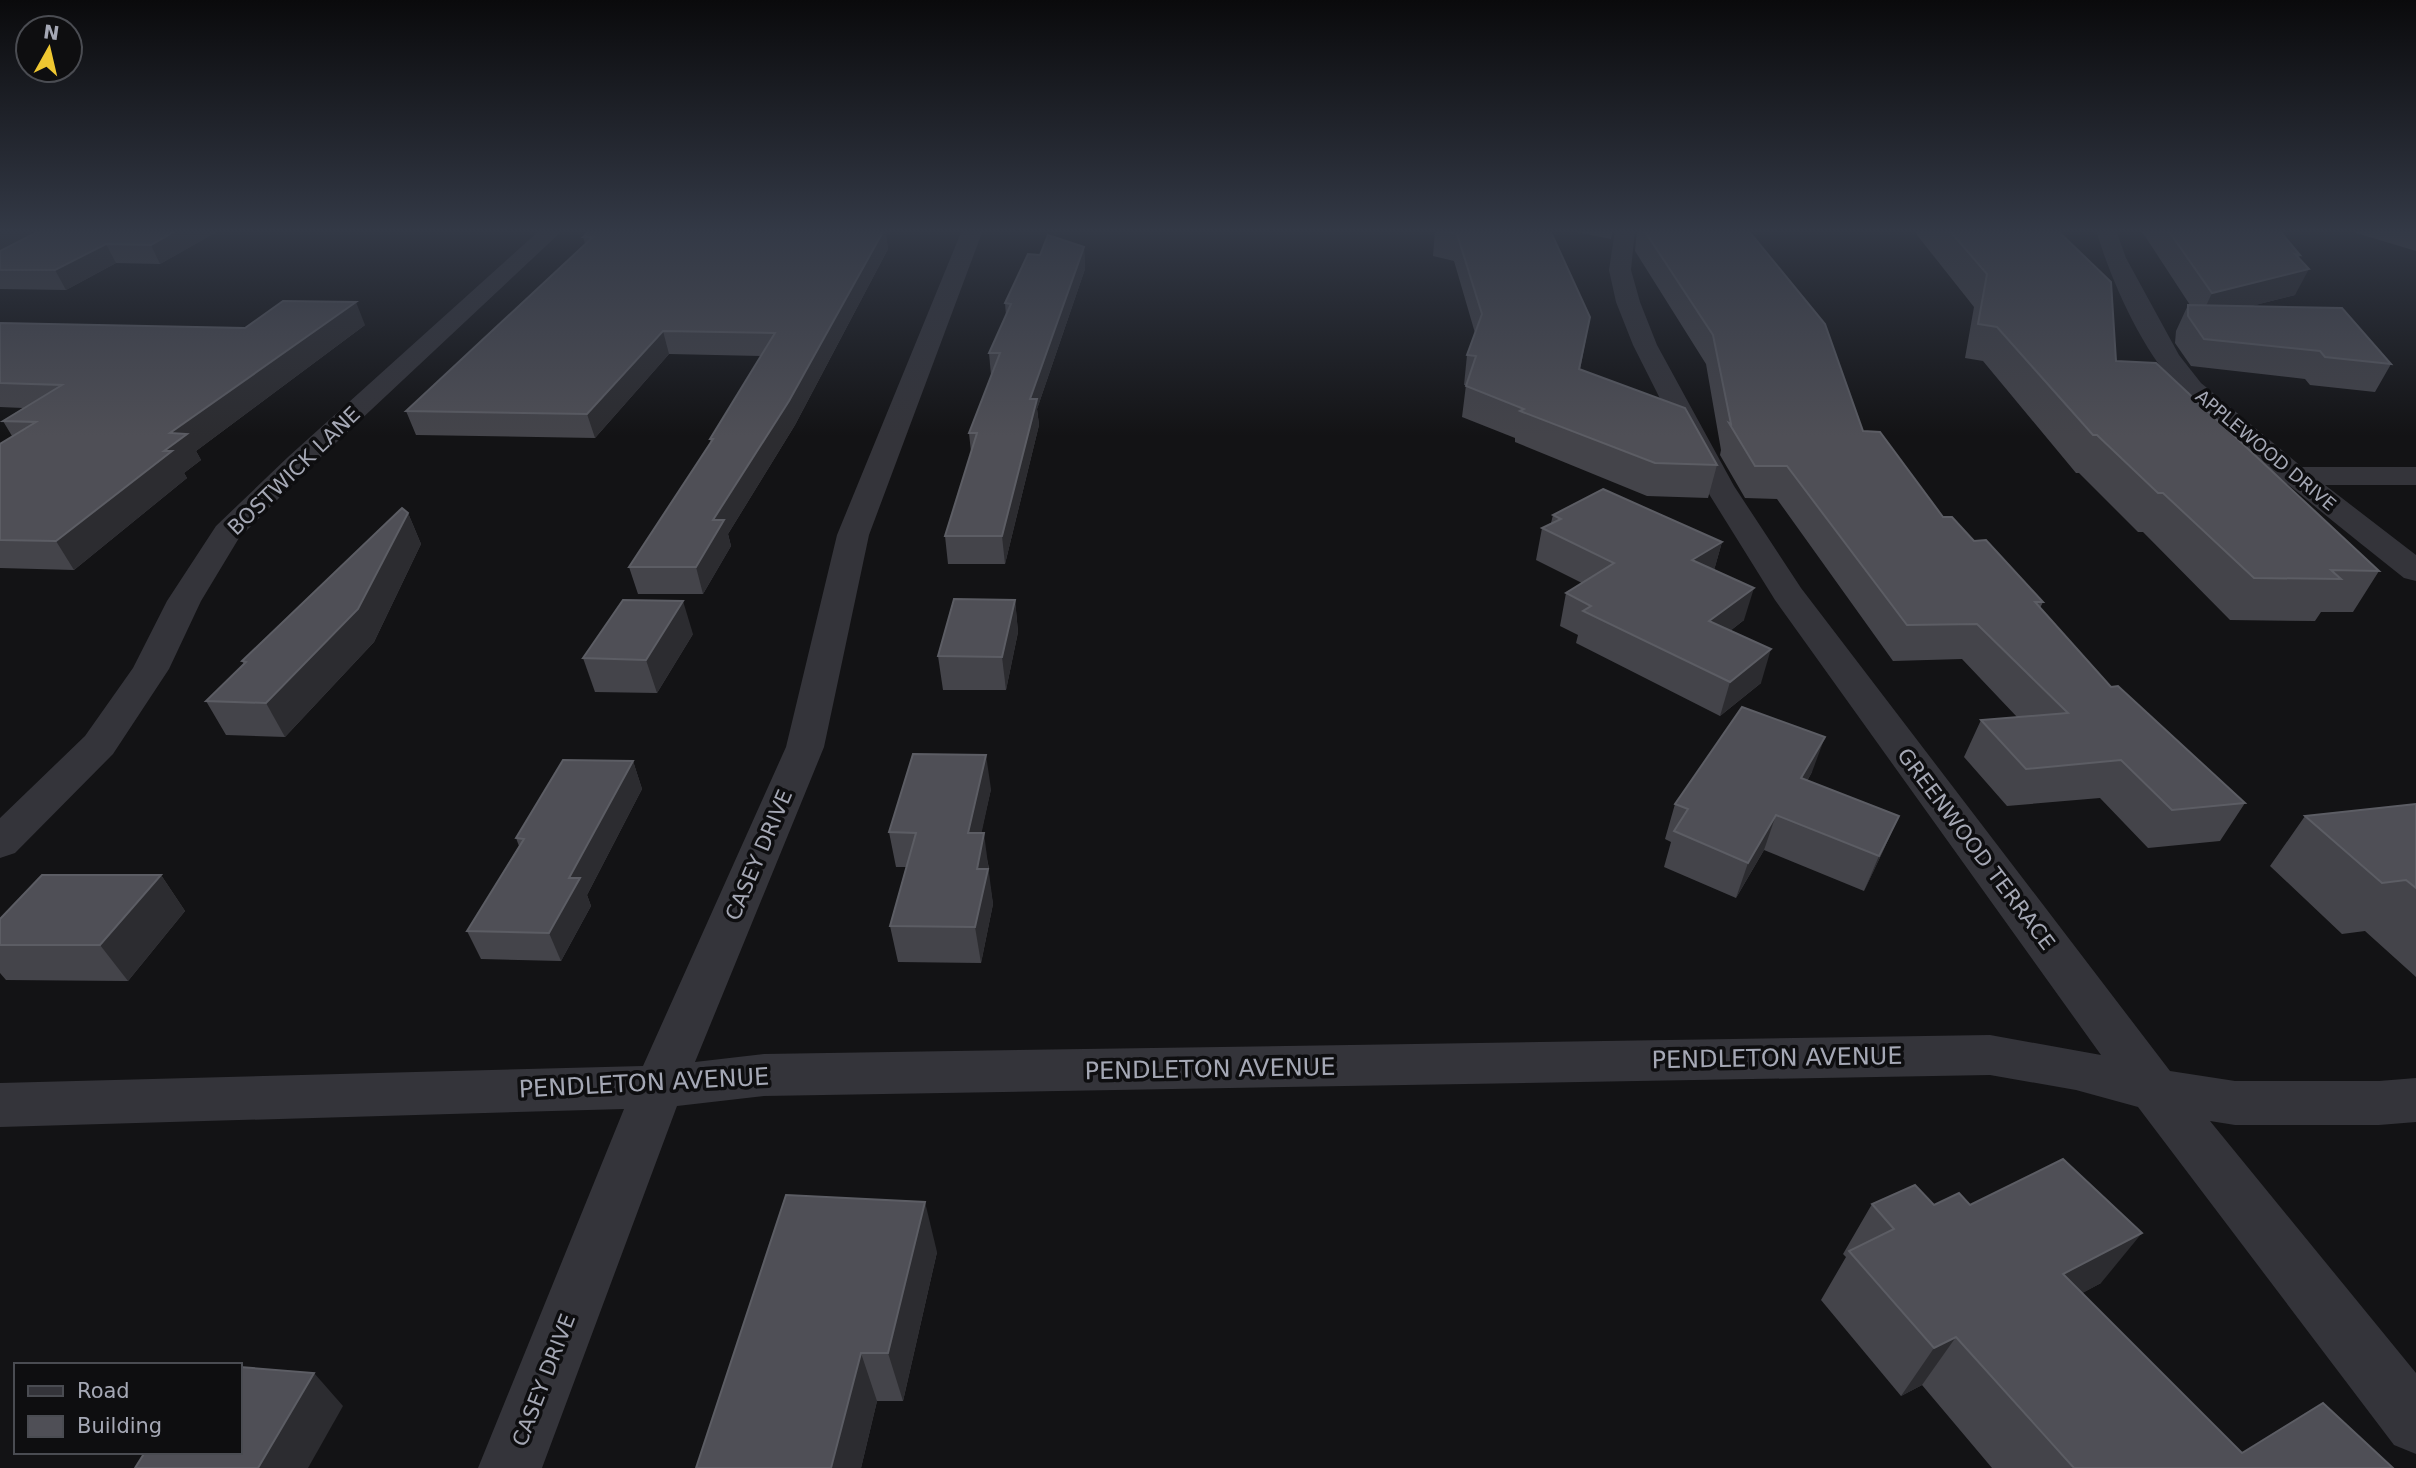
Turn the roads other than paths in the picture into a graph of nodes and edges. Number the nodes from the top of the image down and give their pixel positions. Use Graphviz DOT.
graph roads {
  1 [pos="478,299"];
  2 [pos="946,299"];
  3 [pos="1628,299"];
  4 [pos="2136,299"];
  5 [pos="2295,476"];
  6 [pos="2416,476"];
  7 [pos="2416,571"];
  8 [pos="0,843"];
  9 [pos="659,1087"];
  10 [pos="2155,1090"];
  11 [pos="2416,1100"];
  12 [pos="0,1105"];
  13 [pos="2416,1423"];
  14 [pos="510,1468"];
  1 -- 8 [label="street, BOSTWICK LANE"];
  2 -- 9 [label="street, CASEY DRIVE"];
  3 -- 10 [label="street, GREENWOOD TERRACE"];
  4 -- 5 [label="street, APPLEWOOD DRIVE"];
  5 -- 6 [label="street"];
  5 -- 7 [label="street, APPLEWOOD DRIVE"];
  9 -- 10 [label="street, PENDLETON AVENUE"];
  9 -- 12 [label="street, PENDLETON AVENUE"];
  9 -- 14 [label="street, CASEY DRIVE"];
  10 -- 11 [label="street, PENDLETON AVENUE"];
  10 -- 13 [label="street, GREENWOOD TERRACE"];
}
